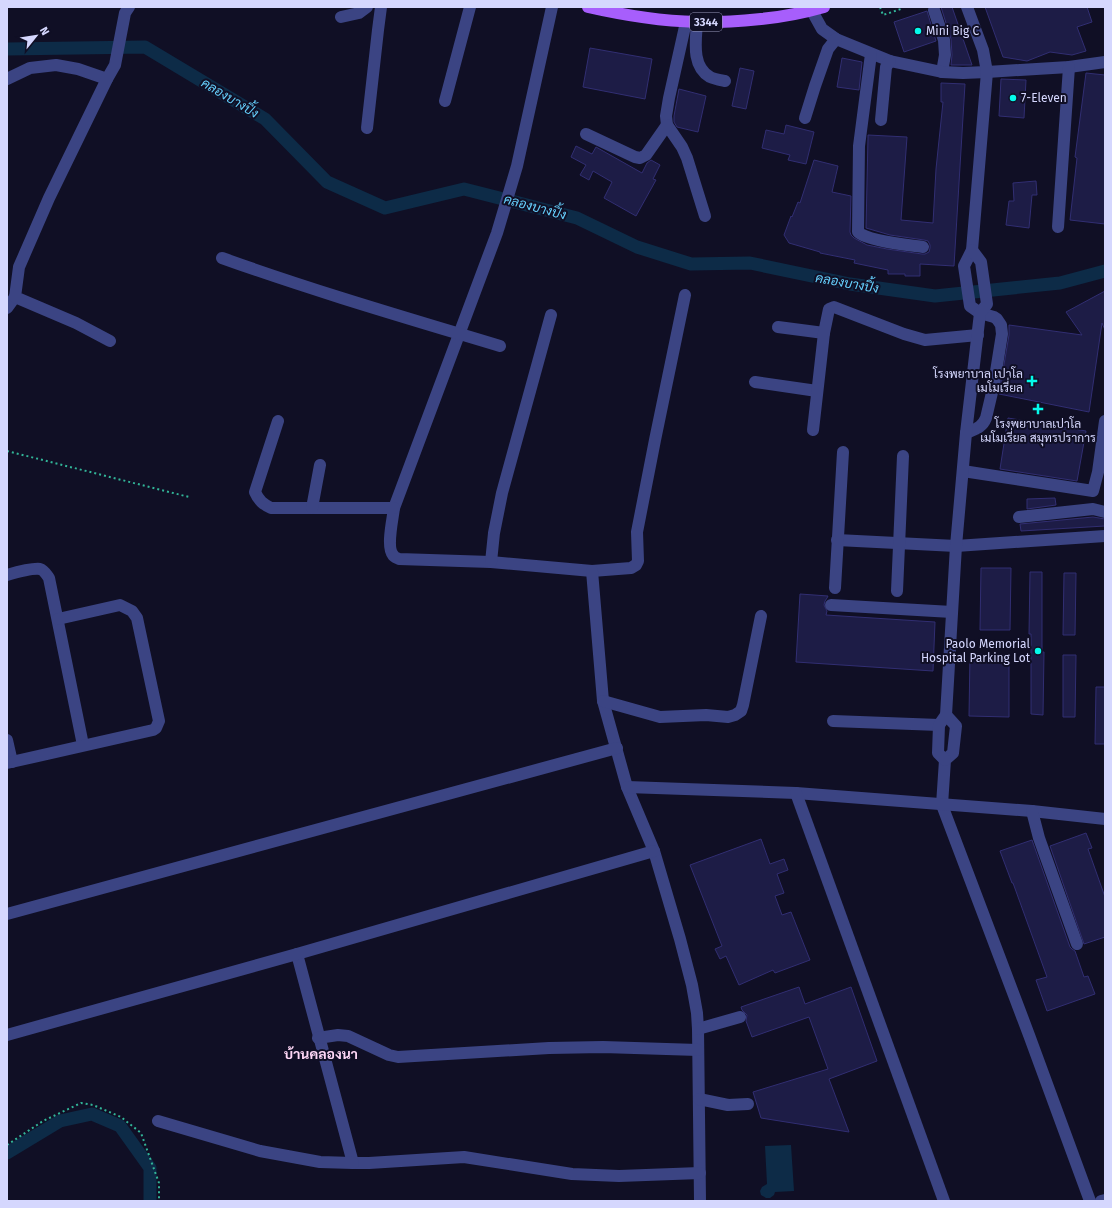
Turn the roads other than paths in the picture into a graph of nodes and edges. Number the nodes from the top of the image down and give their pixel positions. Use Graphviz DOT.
graph roads {
  1 [pos="367,7"];
  2 [pos="381,7"];
  3 [pos="470,7"];
  4 [pos="552,7"];
  5 [pos="588,7"];
  6 [pos="967,7"];
  7 [pos="818,9"];
  8 [pos="127,10"];
  9 [pos="934,10"];
  10 [pos="341,17"];
  11 [pos="692,22"];
  12 [pos="836,39"];
  13 [pos="871,54"];
  14 [pos="890,61"];
  15 [pos="1105,62"];
  16 [pos="1068,67"];
  17 [pos="942,72"];
  18 [pos="987,72"];
  19 [pos="7,79"];
  20 [pos="107,80"];
  21 [pos="725,82"];
  22 [pos="445,101"];
  23 [pos="805,118"];
  24 [pos="881,120"];
  25 [pos="667,125"];
  26 [pos="367,128"];
  27 [pos="586,134"];
  28 [pos="705,216"];
  29 [pos="1058,227"];
  30 [pos="923,247"];
  31 [pos="972,250"];
  32 [pos="222,258"];
  33 [pos="685,295"];
  34 [pos="15,297"];
  35 [pos="979,307"];
  36 [pos="7,308"];
  37 [pos="551,315"];
  38 [pos="778,327"];
  39 [pos="824,333"];
  40 [pos="460,334"];
  41 [pos="978,335"];
  42 [pos="110,341"];
  43 [pos="500,346"];
  44 [pos="755,382"];
  45 [pos="818,391"];
  46 [pos="278,420"];
  47 [pos="1105,421"];
  48 [pos="813,430"];
  49 [pos="966,433"];
  50 [pos="843,452"];
  51 [pos="903,456"];
  52 [pos="320,465"];
  53 [pos="963,472"];
  54 [pos="1093,491"];
  55 [pos="312,508"];
  56 [pos="394,508"];
  57 [pos="1093,509"];
  58 [pos="1105,512"];
  59 [pos="1019,517"];
  60 [pos="1105,536"];
  61 [pos="837,540"];
  62 [pos="899,543"];
  63 [pos="956,546"];
  64 [pos="491,562"];
  65 [pos="592,571"];
  66 [pos="7,575"];
  67 [pos="835,588"];
  68 [pos="898,591"];
  69 [pos="832,605"];
  70 [pos="952,612"];
  71 [pos="761,616"];
  72 [pos="58,619"];
  73 [pos="603,701"];
  74 [pos="946,715"];
  75 [pos="832,721"];
  76 [pos="939,725"];
  77 [pos="7,740"];
  78 [pos="84,745"];
  79 [pos="617,748"];
  80 [pos="945,760"];
  81 [pos="9,763"];
  82 [pos="627,786"];
  83 [pos="796,792"];
  84 [pos="942,805"];
  85 [pos="1032,811"];
  86 [pos="1104,820"];
  87 [pos="654,851"];
  88 [pos="7,914"];
  89 [pos="1078,944"];
  90 [pos="297,954"];
  91 [pos="740,1017"];
  92 [pos="698,1029"];
  93 [pos="7,1035"];
  94 [pos="318,1038"];
  95 [pos="698,1050"];
  96 [pos="699,1099"];
  97 [pos="748,1104"];
  98 [pos="158,1121"];
  99 [pos="353,1163"];
  100 [pos="700,1173"];
  101 [pos="1105,1200"];
  102 [pos="700,1201"];
  103 [pos="707,1201"];
  104 [pos="944,1201"];
  105 [pos="1090,1201"];
  106 [pos="1101,1201"];
  1 -- 10 [label="street"];
  2 -- 26 [label="street"];
  3 -- 22 [label="street"];
  4 -- 40 [label="street"];
  5 -- 11 [label="main road, 3344"];
  6 -- 18 [label="street"];
  7 -- 11 [label="main road, 3344"];
  7 -- 12 [label="street"];
  8 -- 20 [label="street"];
  9 -- 17 [label="street"];
  11 -- 21 [label="street"];
  11 -- 25 [label="street"];
  12 -- 13 [label="street"];
  12 -- 23 [label="street"];
  13 -- 14 [label="street"];
  13 -- 30 [label="street"];
  14 -- 17 [label="street"];
  14 -- 24 [label="street"];
  15 -- 16 [label="street"];
  16 -- 18 [label="street"];
  16 -- 29 [label="street"];
  17 -- 18 [label="street"];
  18 -- 31 [label="street"];
  19 -- 20 [label="street"];
  20 -- 34 [label="street"];
  25 -- 27 [label="street"];
  25 -- 28 [label="street"];
  31 -- 35 [label="street"];
  31 -- 35 [label="street"];
  32 -- 40 [label="street"];
  33 -- 65 [label="street"];
  34 -- 36 [label="street"];
  34 -- 42 [label="street"];
  35 -- 41 [label="street"];
  35 -- 49 [label="street"];
  37 -- 64 [label="street"];
  38 -- 39 [label="street"];
  39 -- 41 [label="street"];
  39 -- 45 [label="street"];
  40 -- 43 [label="street"];
  40 -- 56 [label="street"];
  41 -- 49 [label="street"];
  44 -- 45 [label="street"];
  45 -- 48 [label="street"];
  46 -- 55 [label="street"];
  47 -- 54 [label="street"];
  49 -- 53 [label="street"];
  50 -- 61 [label="street"];
  51 -- 62 [label="street"];
  52 -- 55 [label="street"];
  53 -- 54 [label="street"];
  53 -- 63 [label="street"];
  54 -- 57 [label="street"];
  55 -- 56 [label="street"];
  56 -- 64 [label="street"];
  57 -- 58 [label="street"];
  57 -- 59 [label="street"];
  60 -- 63 [label="street"];
  61 -- 62 [label="street"];
  61 -- 67 [label="street"];
  62 -- 63 [label="street"];
  62 -- 68 [label="street"];
  63 -- 70 [label="street"];
  64 -- 65 [label="street"];
  65 -- 73 [label="street"];
  66 -- 72 [label="street"];
  69 -- 70 [label="street"];
  70 -- 74 [label="street"];
  71 -- 73 [label="street"];
  72 -- 78 [label="street"];
  72 -- 78 [label="street"];
  73 -- 79 [label="street"];
  74 -- 76 [label="street"];
  74 -- 80 [label="street"];
  75 -- 76 [label="street"];
  76 -- 80 [label="street"];
  77 -- 81 [label="street"];
  78 -- 81 [label="street"];
  79 -- 82 [label="street"];
  79 -- 88 [label="street"];
  80 -- 84 [label="street"];
  82 -- 83 [label="street"];
  82 -- 87 [label="street"];
  83 -- 84 [label="street"];
  83 -- 104 [label="street"];
  84 -- 85 [label="street"];
  84 -- 105 [label="street"];
  85 -- 86 [label="street"];
  85 -- 89 [label="street"];
  87 -- 90 [label="street"];
  87 -- 92 [label="street"];
  90 -- 93 [label="street"];
  90 -- 94 [label="street"];
  91 -- 92 [label="street"];
  92 -- 95 [label="street"];
  94 -- 95 [label="street"];
  94 -- 99 [label="street"];
  95 -- 96 [label="street"];
  96 -- 97 [label="street"];
  96 -- 100 [label="street"];
  98 -- 99 [label="street"];
  99 -- 100 [label="street"];
  100 -- 102 [label="street"];
  101 -- 106 [label="street"];
  102 -- 103 [label="street"];
}
